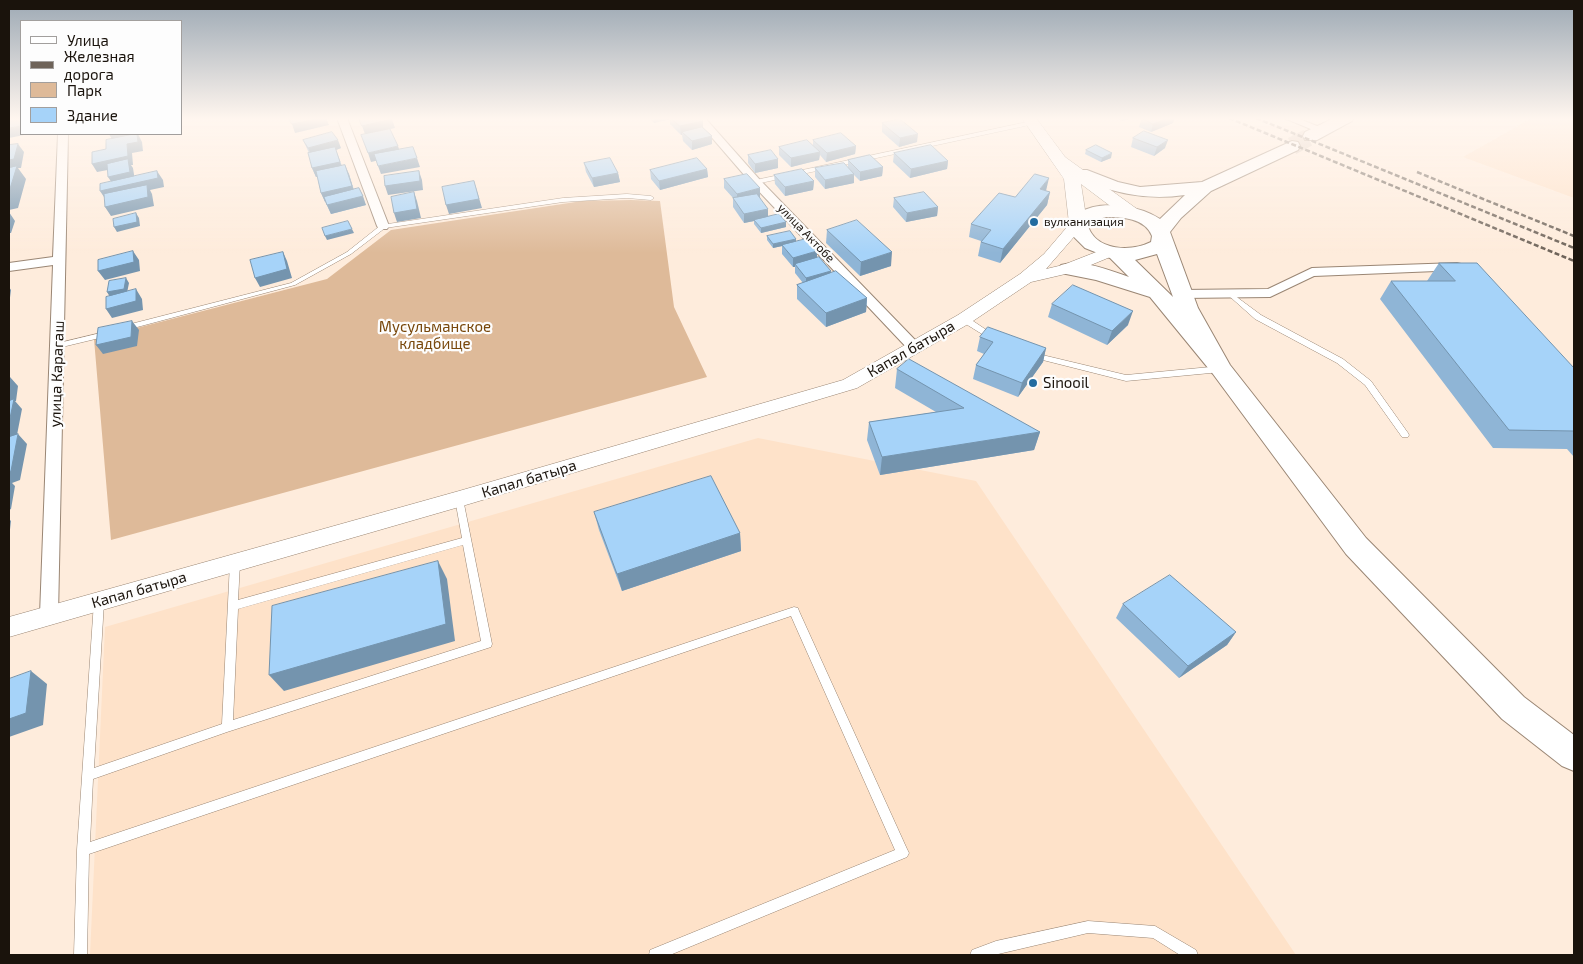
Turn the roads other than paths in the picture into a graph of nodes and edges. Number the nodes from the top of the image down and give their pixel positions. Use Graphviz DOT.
graph roads {
  1 [pos="62,163"];
  2 [pos="359,163"];
  3 [pos="739,163"];
  4 [pos="840,163"];
  5 [pos="1061,163"];
  6 [pos="1064,163"];
  7 [pos="1256,163"];
  8 [pos="1082,174"];
  9 [pos="756,182"];
  10 [pos="1206,187"];
  11 [pos="651,198"];
  12 [pos="1185,206"];
  13 [pos="1132,213"];
  14 [pos="1078,223"];
  15 [pos="383,226"];
  16 [pos="1161,235"];
  17 [pos="1113,253"];
  18 [pos="60,260"];
  19 [pos="9,267"];
  20 [pos="1068,269"];
  21 [pos="1174,273"];
  22 [pos="1469,274"];
  23 [pos="1026,278"];
  24 [pos="1159,294"];
  25 [pos="1182,294"];
  26 [pos="1230,294"];
  27 [pos="964,319"];
  28 [pos="1003,342"];
  29 [pos="58,346"];
  30 [pos="914,347"];
  31 [pos="1029,354"];
  32 [pos="1221,369"];
  33 [pos="1406,435"];
  34 [pos="459,499"];
  35 [pos="467,540"];
  36 [pos="235,563"];
  37 [pos="99,602"];
  38 [pos="233,606"];
  39 [pos="49,615"];
  40 [pos="9,627"];
  41 [pos="227,727"];
  42 [pos="1574,755"];
  43 [pos="89,775"];
  44 [pos="83,850"];
  45 [pos="80,955"];
  46 [pos="655,955"];
  47 [pos="977,955"];
  48 [pos="1191,955"];
  1 -- 18 [label="street, улица Карагаш"];
  2 -- 15 [label="street"];
  3 -- 9 [label="street, улица Актобе"];
  4 -- 9 [label="lane"];
  5 -- 14 [label="main road"];
  6 -- 8 [label="main road"];
  7 -- 10 [label="main road"];
  8 -- 10 [label="main road"];
  8 -- 13 [label="main road"];
  9 -- 30 [label="street, улица Актобе"];
  10 -- 12 [label="main road"];
  10 -- 13 [label="main road"];
  11 -- 15 [label="lane"];
  12 -- 16 [label="main road"];
  12 -- 21 [label="main road"];
  13 -- 14 [label="main road"];
  13 -- 16 [label="main road"];
  14 -- 17 [label="main road"];
  14 -- 23 [label="street, Капал батыра"];
  15 -- 29 [label="lane"];
  16 -- 17 [label="main road"];
  16 -- 21 [label="main road"];
  17 -- 20 [label="street, Капал батыра"];
  17 -- 24 [label="main road"];
  18 -- 19 [label="street"];
  18 -- 29 [label="street, улица Карагаш"];
  20 -- 23 [label="street, Капал батыра"];
  20 -- 24 [label="main road"];
  21 -- 25 [label="main road"];
  22 -- 26 [label="street"];
  23 -- 27 [label="street, Капал батыра"];
  24 -- 32 [label="main road"];
  25 -- 26 [label="street"];
  25 -- 32 [label="main road"];
  26 -- 33 [label="lane"];
  27 -- 28 [label="lane"];
  27 -- 30 [label="street, Капал батыра"];
  29 -- 39 [label="street, улица Карагаш"];
  30 -- 34 [label="street, Капал батыра"];
  31 -- 32 [label="lane"];
  32 -- 42 [label="main road"];
  34 -- 35 [label="lane"];
  34 -- 36 [label="street, Капал батыра"];
  35 -- 38 [label="lane"];
  35 -- 41 [label="lane"];
  36 -- 37 [label="street, Капал батыра"];
  36 -- 38 [label="lane"];
  37 -- 39 [label="street, Капал батыра"];
  37 -- 43 [label="lane"];
  38 -- 41 [label="lane"];
  39 -- 40 [label="street, Капал батыра"];
  41 -- 43 [label="lane"];
  43 -- 44 [label="lane"];
  44 -- 45 [label="lane"];
  44 -- 46 [label="lane"];
  47 -- 48 [label="lane"];
}
